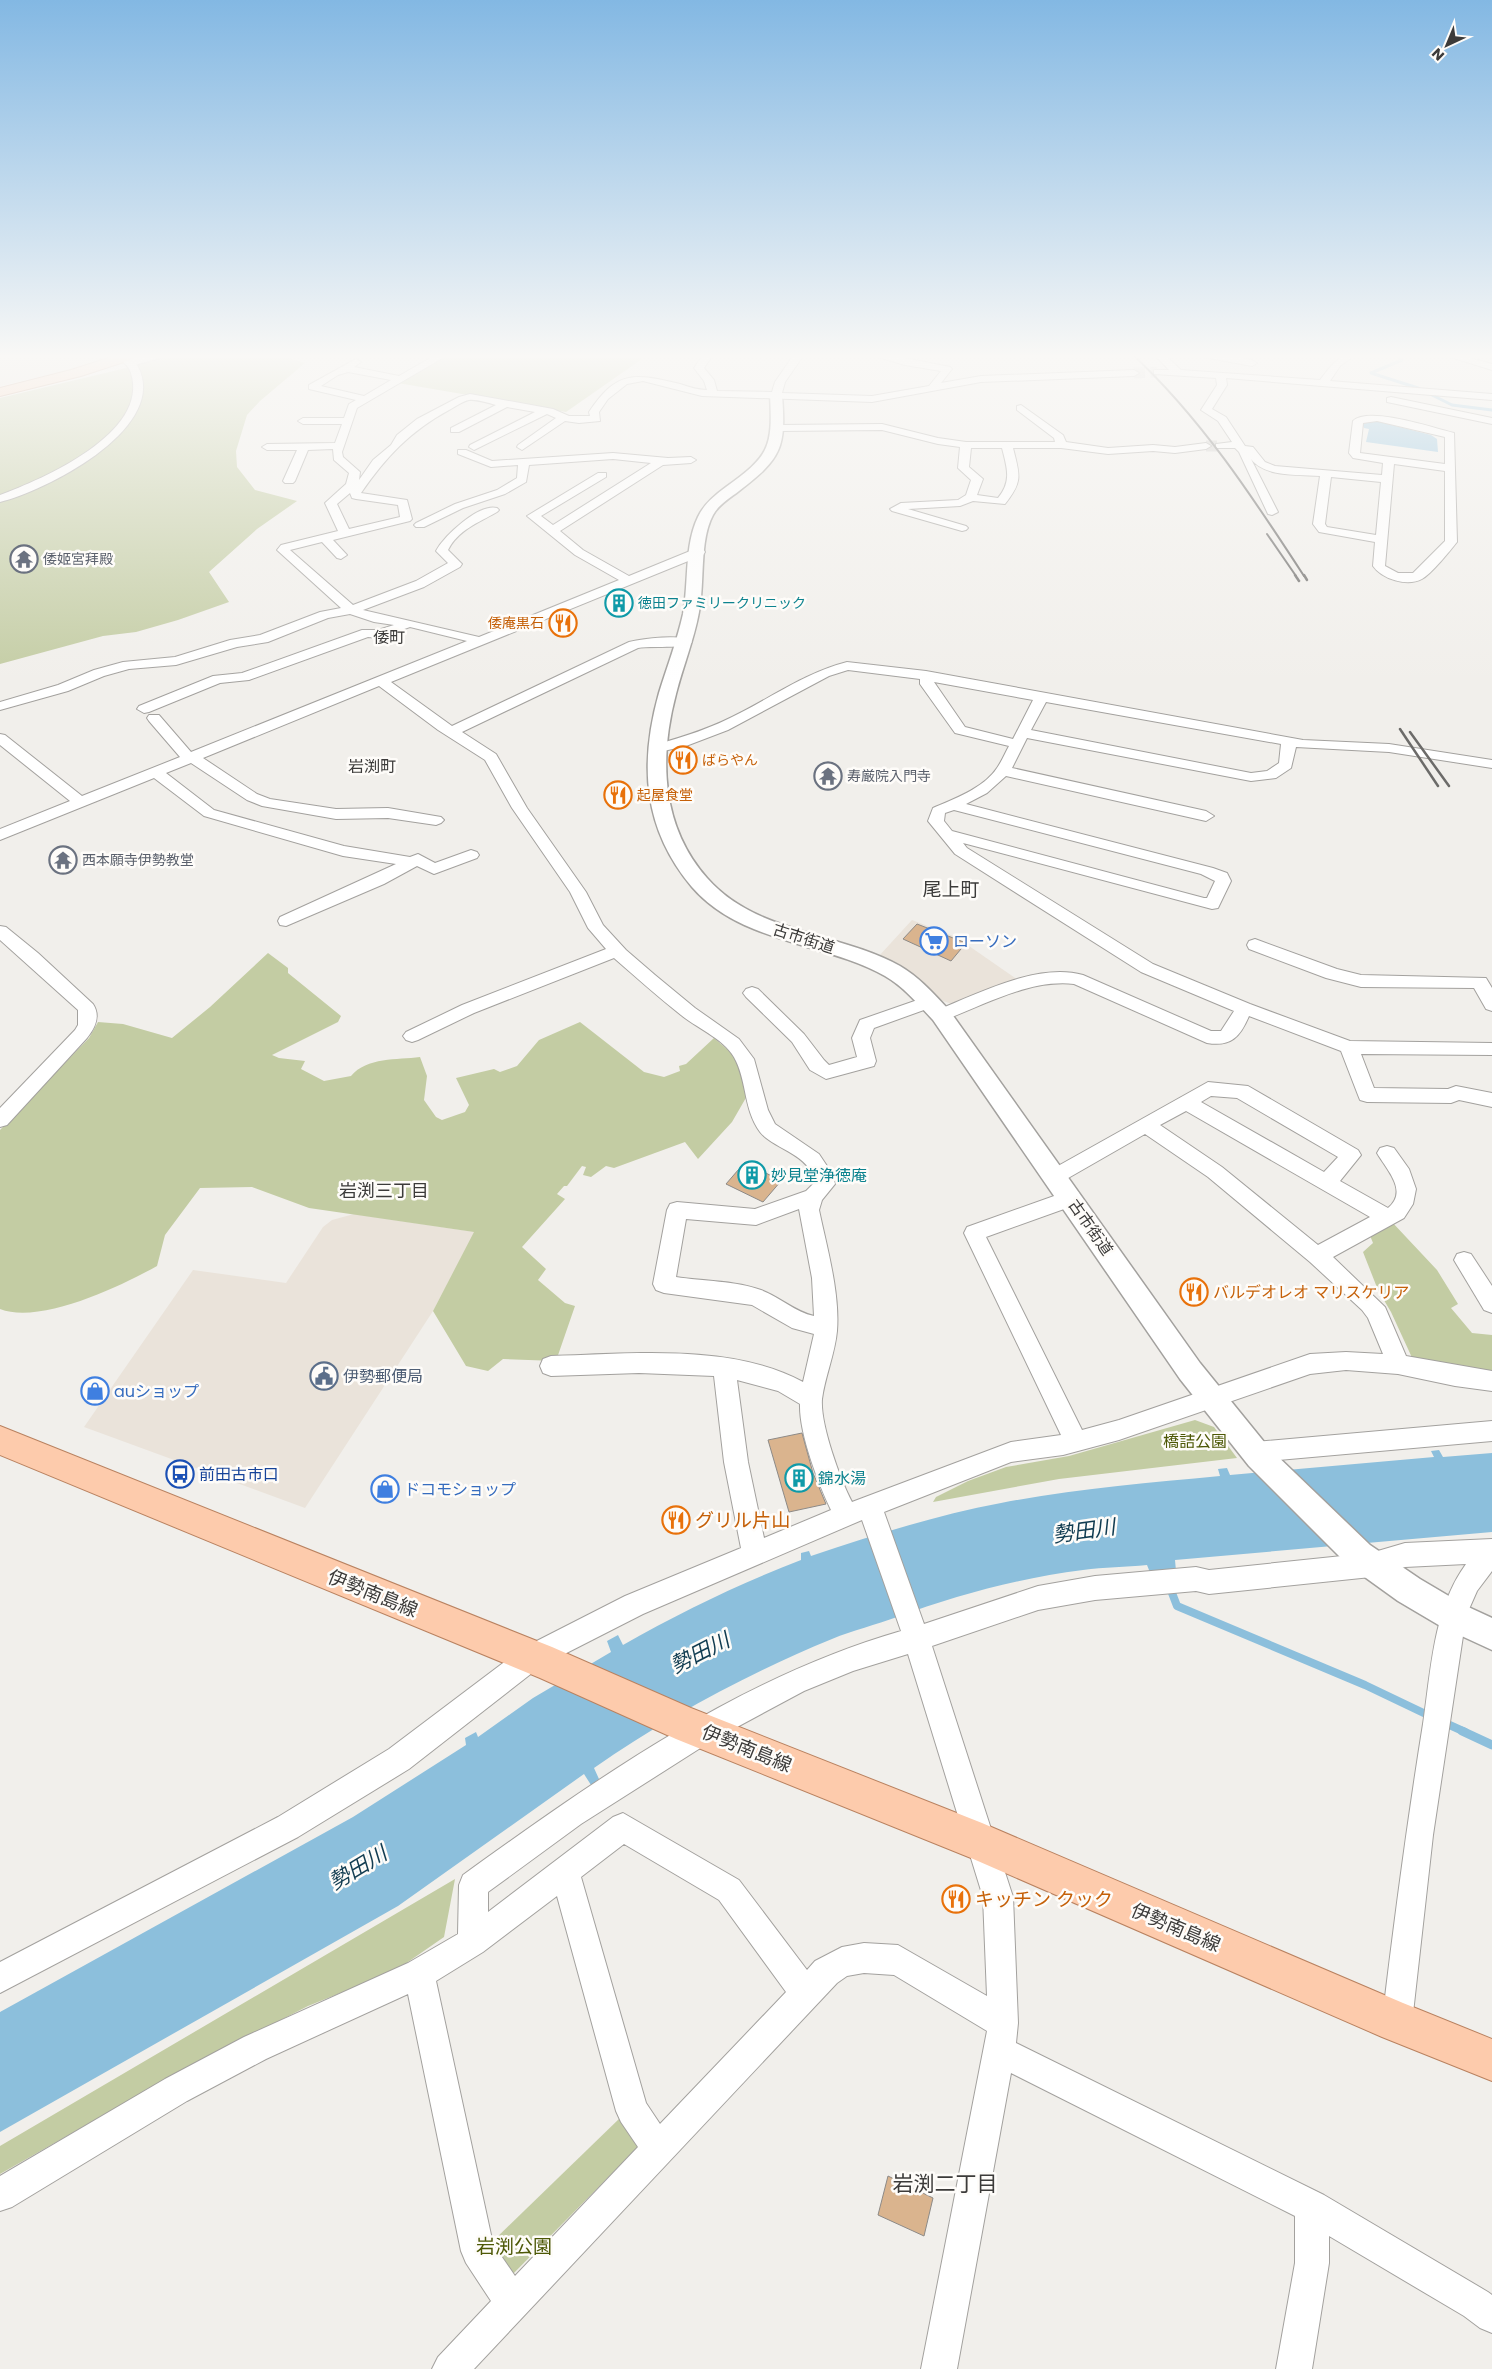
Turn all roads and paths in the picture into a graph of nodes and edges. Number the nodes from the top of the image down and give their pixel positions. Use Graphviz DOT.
graph roads {
  1 [pos="524,463"];
  2 [pos="74,464"];
  3 [pos="297,464"];
  4 [pos="345,464"];
  5 [pos="377,464"];
  6 [pos="490,464"];
  7 [pos="506,464"];
  8 [pos="658,464"];
  9 [pos="765,464"];
  10 [pos="964,464"];
  11 [pos="1012,464"];
  12 [pos="1248,464"];
  13 [pos="1261,464"];
  14 [pos="1389,464"];
  15 [pos="1411,464"];
  16 [pos="1450,464"];
  17 [pos="1450,468"];
  18 [pos="1326,474"];
  19 [pos="602,475"];
  20 [pos="577,477"];
  21 [pos="1386,479"];
  22 [pos="632,480"];
  23 [pos="289,481"];
  24 [pos="971,497"];
  25 [pos="0,500"];
  26 [pos="493,510"];
  27 [pos="1272,512"];
  28 [pos="406,519"];
  29 [pos="420,525"];
  30 [pos="962,528"];
  31 [pos="553,530"];
  32 [pos="345,533"];
  33 [pos="325,538"];
  34 [pos="438,538"];
  35 [pos="1381,539"];
  36 [pos="699,552"];
  37 [pos="340,555"];
  38 [pos="628,580"];
  39 [pos="351,610"];
  40 [pos="414,624"];
  41 [pos="481,641"];
  42 [pos="686,642"];
  43 [pos="926,675"];
  44 [pos="381,681"];
  45 [pos="1042,696"];
  46 [pos="0,706"];
  47 [pos="451,732"];
  48 [pos="0,738"];
  49 [pos="1020,738"];
  50 [pos="1289,742"];
  51 [pos="658,748"];
  52 [pos="190,758"];
  53 [pos="1492,764"];
  54 [pos="1002,771"];
  55 [pos="154,772"];
  56 [pos="80,802"];
  57 [pos="953,805"];
  58 [pos="1206,816"];
  59 [pos="436,820"];
  60 [pos="947,834"];
  61 [pos="0,835"];
  62 [pos="471,855"];
  63 [pos="417,859"];
  64 [pos="286,921"];
  65 [pos="0,931"];
  66 [pos="1255,946"];
  67 [pos="617,950"];
  68 [pos="752,993"];
  69 [pos="1492,1005"];
  70 [pos="935,1008"];
  71 [pos="1244,1008"];
  72 [pos="412,1036"];
  73 [pos="1349,1047"];
  74 [pos="1492,1049"];
  75 [pos="1492,1100"];
  76 [pos="1186,1102"];
  77 [pos="0,1120"];
  78 [pos="1146,1125"];
  79 [pos="1387,1153"];
  80 [pos="1056,1176"];
  81 [pos="1327,1182"];
  82 [pos="814,1196"];
  83 [pos="1071,1198"];
  84 [pos="1387,1217"];
  85 [pos="1317,1256"];
  86 [pos="1464,1260"];
  87 [pos="1492,1304"];
  88 [pos="826,1327"];
  89 [pos="1398,1364"];
  90 [pos="551,1366"];
  91 [pos="725,1369"];
  92 [pos="1492,1381"];
  93 [pos="812,1399"];
  94 [pos="1212,1399"];
  95 [pos="1492,1431"];
  96 [pos="0,1440"];
  97 [pos="1076,1442"];
  98 [pos="1257,1455"];
  99 [pos="872,1512"];
  100 [pos="846,1514"];
  101 [pos="1492,1551"];
  102 [pos="755,1554"];
  103 [pos="1492,1555"];
  104 [pos="1365,1560"];
  105 [pos="1453,1616"];
  106 [pos="915,1633"];
  107 [pos="1492,1634"];
  108 [pos="542,1661"];
  109 [pos="696,1728"];
  110 [pos="982,1843"];
  111 [pos="565,1873"];
  112 [pos="473,1942"];
  113 [pos="418,1974"];
  114 [pos="0,1978"];
  115 [pos="806,1993"];
  116 [pos="1397,2022"];
  117 [pos="1001,2037"];
  118 [pos="1492,2060"];
  119 [pos="659,2149"];
  120 [pos="0,2195"];
  121 [pos="1312,2207"];
  122 [pos="512,2302"];
  123 [pos="1492,2316"];
  124 [pos="450,2369"];
  125 [pos="939,2369"];
  126 [pos="1294,2369"];
  1 -- 29 [label="street"];
  2 -- 25 [label="street"];
  3 -- 23 [label="street"];
  4 -- 32 [label="street"];
  5 -- 28 [label="street"];
  6 -- 7 [label="street"];
  8 -- 22 [label="street"];
  9 -- 36 [label="street, 古市街道"];
  10 -- 24 [label="street"];
  11 -- 24 [label="street"];
  12 -- 27 [label="street"];
  13 -- 18 [label="street"];
  14 -- 21 [label="street"];
  15 -- 17 [label="street"];
  16 -- 17 [label="street"];
  17 -- 35 [label="street"];
  18 -- 21 [label="street"];
  18 -- 35 [label="street"];
  19 -- 20 [label="street"];
  19 -- 22 [label="street"];
  19 -- 31 [label="street"];
  21 -- 35 [label="street"];
  22 -- 31 [label="street"];
  24 -- 30 [label="street"];
  26 -- 34 [label="street"];
  28 -- 29 [label="street"];
  28 -- 32 [label="street"];
  29 -- 34 [label="street"];
  31 -- 38 [label="street"];
  32 -- 33 [label="street"];
  33 -- 37 [label="street"];
  33 -- 39 [label="street"];
  34 -- 39 [label="street"];
  36 -- 38 [label="street"];
  36 -- 42 [label="street, 古市街道"];
  38 -- 41 [label="street"];
  39 -- 40 [label="street"];
  39 -- 46 [label="street"];
  40 -- 41 [label="street"];
  40 -- 52 [label="street"];
  41 -- 44 [label="street"];
  42 -- 47 [label="street"];
  42 -- 51 [label="street, 古市街道"];
  43 -- 45 [label="street"];
  43 -- 49 [label="street"];
  43 -- 51 [label="street"];
  44 -- 47 [label="street"];
  44 -- 52 [label="street"];
  45 -- 49 [label="street"];
  45 -- 50 [label="street"];
  47 -- 67 [label="street"];
  48 -- 56 [label="street"];
  49 -- 50 [label="street"];
  49 -- 54 [label="street"];
  50 -- 53 [label="street"];
  51 -- 70 [label="street, 古市街道"];
  52 -- 55 [label="street"];
  52 -- 59 [label="street"];
  54 -- 57 [label="street"];
  54 -- 58 [label="street"];
  55 -- 56 [label="street"];
  55 -- 63 [label="street"];
  56 -- 61 [label="street"];
  57 -- 60 [label="street"];
  57 -- 60 [label="street"];
  60 -- 71 [label="street"];
  62 -- 63 [label="street"];
  63 -- 64 [label="street"];
  65 -- 77 [label="street"];
  66 -- 69 [label="street"];
  67 -- 72 [label="street"];
  67 -- 82 [label="street"];
  68 -- 70 [label="street"];
  70 -- 71 [label="street"];
  70 -- 80 [label="street, 古市街道"];
  71 -- 73 [label="street"];
  73 -- 74 [label="street"];
  73 -- 75 [label="street"];
  76 -- 78 [label="street"];
  76 -- 81 [label="street"];
  76 -- 81 [label="street"];
  78 -- 80 [label="street"];
  78 -- 85 [label="street"];
  79 -- 84 [label="street"];
  80 -- 83 [label="street, 古市街道"];
  81 -- 84 [label="street"];
  82 -- 88 [label="street"];
  82 -- 88 [label="street"];
  83 -- 94 [label="street, 古市街道"];
  83 -- 97 [label="street"];
  84 -- 85 [label="street"];
  85 -- 89 [label="street"];
  86 -- 87 [label="street"];
  88 -- 93 [label="street"];
  89 -- 92 [label="street"];
  89 -- 94 [label="street"];
  90 -- 91 [label="street"];
  91 -- 93 [label="street"];
  91 -- 102 [label="street"];
  93 -- 100 [label="street"];
  94 -- 97 [label="street"];
  94 -- 98 [label="street, 古市街道"];
  95 -- 98 [label="street"];
  96 -- 108 [label="main road, 伊勢南島線"];
  97 -- 99 [label="street"];
  98 -- 104 [label="street, 古市街道"];
  99 -- 100 [label="street"];
  99 -- 106 [label="street"];
  100 -- 102 [label="street"];
  101 -- 104 [label="street"];
  102 -- 108 [label="street"];
  103 -- 105 [label="street"];
  104 -- 105 [label="street, 古市街道"];
  104 -- 106 [label="street"];
  105 -- 107 [label="street, 古市街道"];
  105 -- 116 [label="street"];
  106 -- 109 [label="street"];
  106 -- 110 [label="street"];
  108 -- 109 [label="main road, 伊勢南島線"];
  108 -- 114 [label="street"];
  109 -- 110 [label="main road, 伊勢南島線"];
  109 -- 112 [label="street"];
  110 -- 116 [label="main road, 伊勢南島線"];
  110 -- 117 [label="street"];
  111 -- 112 [label="street"];
  111 -- 115 [label="street"];
  111 -- 119 [label="street"];
  112 -- 113 [label="street"];
  113 -- 120 [label="street"];
  113 -- 122 [label="street"];
  115 -- 117 [label="street"];
  115 -- 119 [label="street"];
  116 -- 118 [label="main road, 伊勢南島線"];
  117 -- 121 [label="street"];
  117 -- 125 [label="street"];
  119 -- 122 [label="street"];
  121 -- 123 [label="street"];
  121 -- 126 [label="street"];
  122 -- 124 [label="street"];
}
